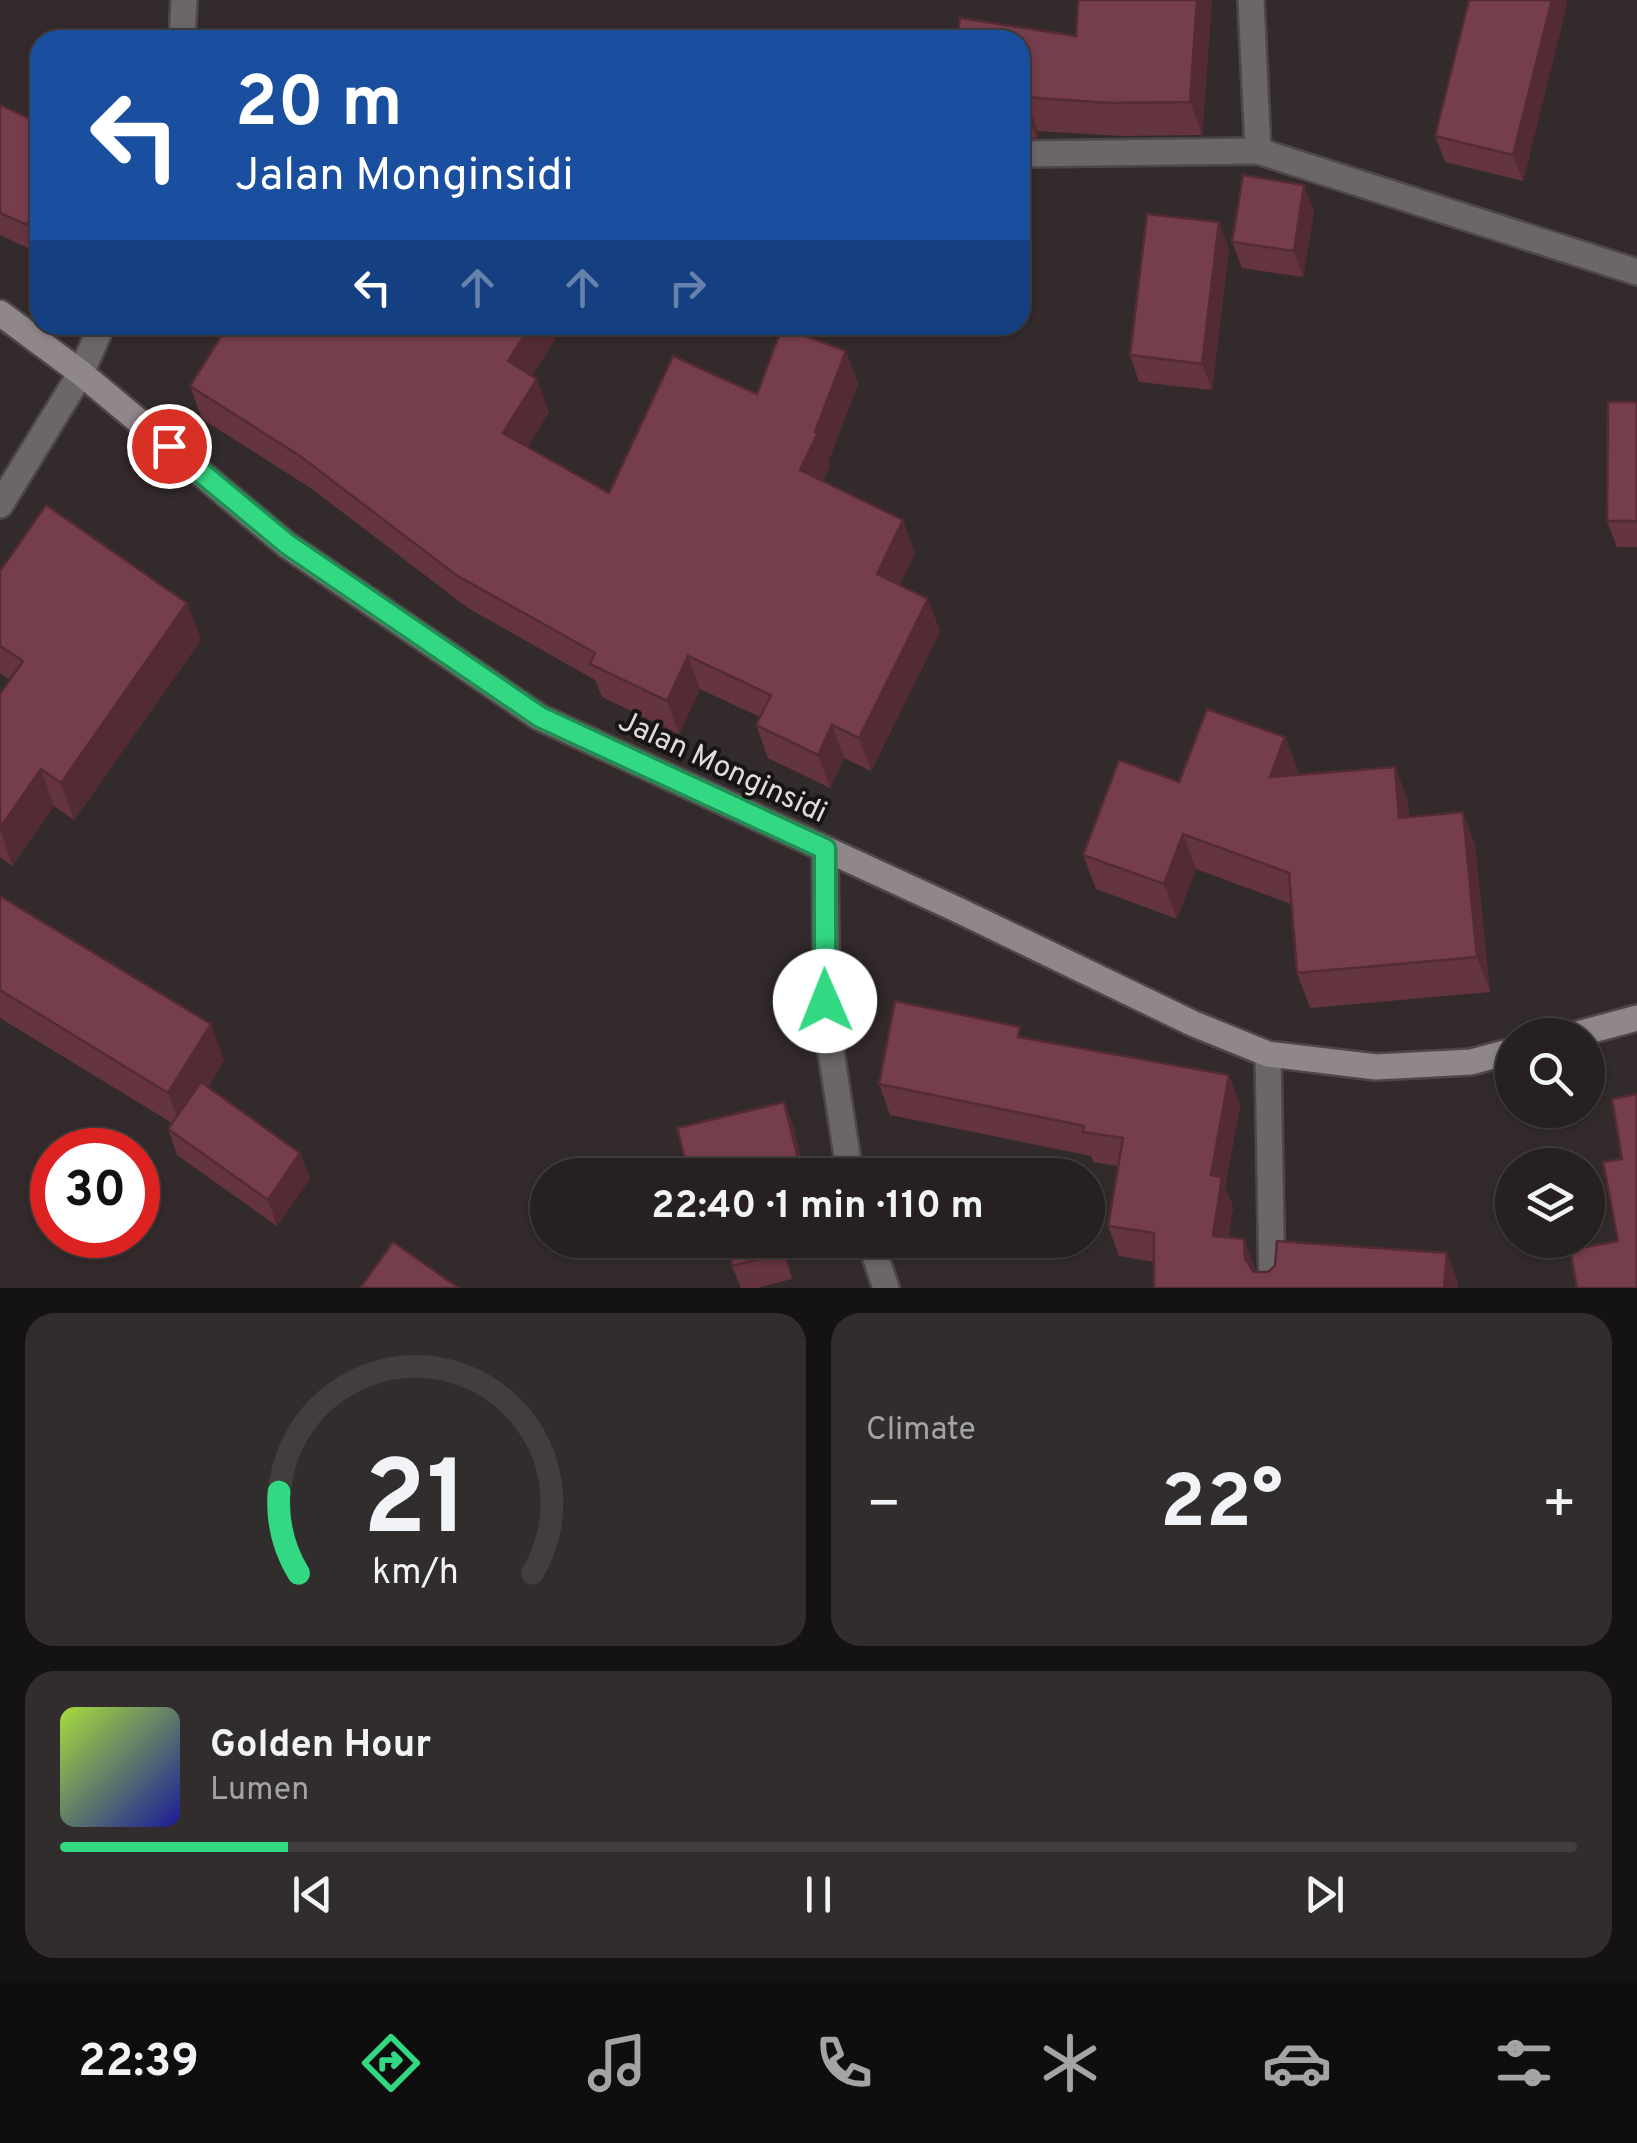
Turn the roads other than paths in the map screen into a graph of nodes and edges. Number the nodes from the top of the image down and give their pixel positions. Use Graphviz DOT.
graph roads {
  1 [pos="184,0"];
  2 [pos="1251,0"];
  3 [pos="182,30"];
  4 [pos="1258,151"];
  5 [pos="1030,154"];
  6 [pos="1637,272"];
  7 [pos="0,314"];
  8 [pos="98,335"];
  9 [pos="81,373"];
  10 [pos="0,506"];
  11 [pos="825,849"];
  12 [pos="1637,1018"];
  13 [pos="1605,1027"];
  14 [pos="1268,1054"];
  15 [pos="1495,1056"];
  16 [pos="847,1158"];
  17 [pos="876,1258"];
  18 [pos="886,1288"];
  19 [pos="1272,1288"];
  1 -- 3 [label="street"];
  2 -- 4 [label="street"];
  4 -- 5 [label="street"];
  4 -- 6 [label="street"];
  7 -- 9 [label="street, Jalan Monginsidi"];
  8 -- 9 [label="street"];
  9 -- 10 [label="street"];
  9 -- 11 [label="street, Jalan Monginsidi"];
  11 -- 14 [label="street, Jalan Monginsidi"];
  11 -- 16 [label="street"];
  12 -- 13 [label="street"];
  14 -- 15 [label="street, Jalan Monginsidi"];
  14 -- 19 [label="street"];
  17 -- 18 [label="street"];
}
